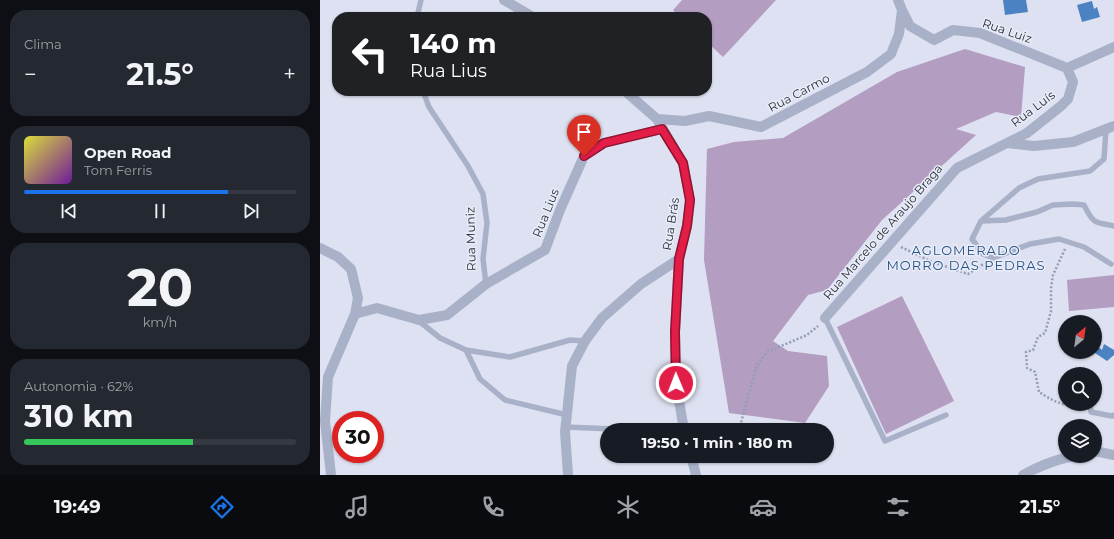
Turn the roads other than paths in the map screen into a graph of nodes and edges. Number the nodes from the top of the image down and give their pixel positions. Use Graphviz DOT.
graph roads {
  1 [pos="421,0"];
  2 [pos="504,0"];
  3 [pos="898,0"];
  4 [pos="902,10"];
  5 [pos="418,12"];
  6 [pos="524,12"];
  7 [pos="1114,47"];
  8 [pos="1068,68"];
  9 [pos="425,96"];
  10 [pos="631,96"];
  11 [pos="657,119"];
  12 [pos="1110,127"];
  13 [pos="662,129"];
  14 [pos="1007,143"];
  15 [pos="981,221"];
  16 [pos="1114,226"];
  17 [pos="320,248"];
  18 [pos="679,259"];
  19 [pos="1111,264"];
  20 [pos="486,284"];
  21 [pos="355,314"];
  22 [pos="825,318"];
  23 [pos="419,320"];
  24 [pos="585,341"];
  25 [pos="466,350"];
  26 [pos="1091,411"];
  27 [pos="567,415"];
  28 [pos="946,415"];
  29 [pos="1114,415"];
  30 [pos="683,423"];
  31 [pos="566,427"];
  32 [pos="600,428"];
  33 [pos="1102,452"];
  34 [pos="1114,455"];
  35 [pos="1058,460"];
  36 [pos="693,463"];
  37 [pos="1039,471"];
  38 [pos="331,475"];
  39 [pos="568,475"];
  40 [pos="696,475"];
  41 [pos="1023,475"];
  1 -- 5 [label="lane"];
  2 -- 6 [label="street"];
  3 -- 4 [label="street, Rua Carmo"];
  4 -- 8 [label="street, Rua Luiz"];
  4 -- 11 [label="street, Rua Carmo"];
  7 -- 8 [label="street"];
  8 -- 14 [label="street, Rua Luís"];
  9 -- 20 [label="lane, Rua Muniz"];
  10 -- 11 [label="street, Rua Brás"];
  11 -- 13 [label="street, Rua Brás"];
  12 -- 14 [label="street"];
  12 -- 15 [label="lane"];
  13 -- 18 [label="street, Rua Brás"];
  13 -- 20 [label="street, Rua Lius"];
  14 -- 22 [label="street, Rua Marcelo de Araujo Braga"];
  15 -- 16 [label="lane"];
  15 -- 19 [label="lane"];
  17 -- 21 [label="street"];
  18 -- 24 [label="street"];
  18 -- 30 [label="street, Rua Brás"];
  20 -- 23 [label="street, Rua Muniz"];
  21 -- 23 [label="street, Rua Muniz"];
  21 -- 38 [label="street"];
  22 -- 28 [label="lane, Rua Marcelo de Araujo Braga"];
  23 -- 25 [label="lane"];
  24 -- 25 [label="lane"];
  24 -- 27 [label="street"];
  25 -- 27 [label="lane"];
  26 -- 29 [label="lane"];
  27 -- 31 [label="street"];
  31 -- 32 [label="lane"];
  31 -- 39 [label="street"];
  33 -- 34 [label="street"];
  35 -- 37 [label="street"];
  36 -- 40 [label="street"];
  37 -- 41 [label="street"];
}
